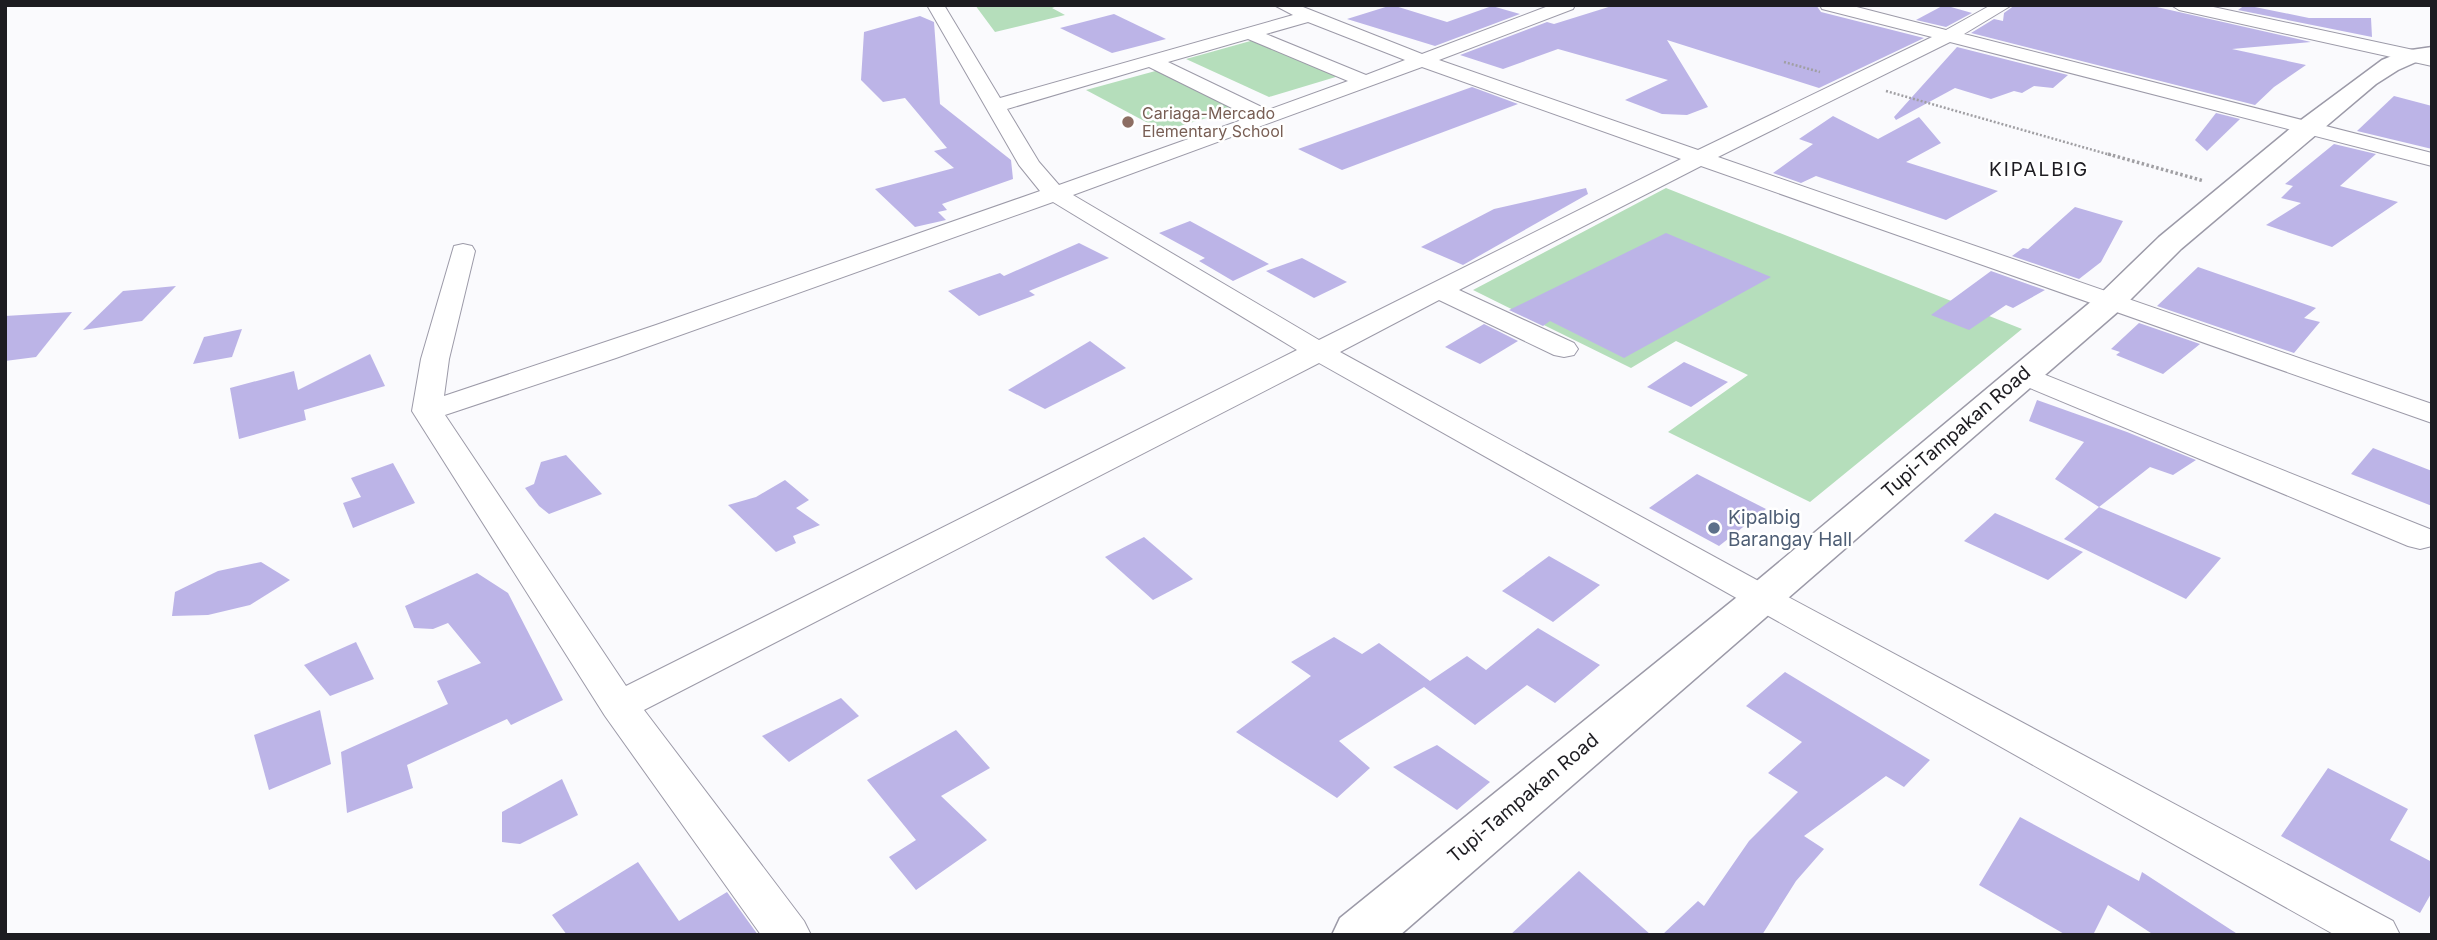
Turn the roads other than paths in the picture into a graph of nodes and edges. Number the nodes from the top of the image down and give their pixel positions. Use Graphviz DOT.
graph roads {
  1 [pos="934,5"];
  2 [pos="1282,5"];
  3 [pos="1567,5"];
  4 [pos="1828,5"];
  5 [pos="2004,5"];
  6 [pos="2179,5"];
  7 [pos="1309,16"];
  8 [pos="1249,33"];
  9 [pos="1948,36"];
  10 [pos="2425,57"];
  11 [pos="1158,59"];
  12 [pos="1423,61"];
  13 [pos="1365,80"];
  14 [pos="995,106"];
  15 [pos="1274,114"];
  16 [pos="2306,128"];
  17 [pos="1701,157"];
  18 [pos="2432,160"];
  19 [pos="1055,194"];
  20 [pos="463,251"];
  21 [pos="1440,291"];
  22 [pos="2110,302"];
  23 [pos="1564,349"];
  24 [pos="1320,352"];
  25 [pos="2023,375"];
  26 [pos="426,411"];
  27 [pos="2432,414"];
  28 [pos="2420,538"];
  29 [pos="1762,598"];
  30 [pos="619,706"];
  31 [pos="788,935"];
  32 [pos="1360,935"];
  33 [pos="2377,935"];
  1 -- 14 [label="street"];
  2 -- 7 [label="street"];
  3 -- 12 [label="street"];
  4 -- 9 [label="street"];
  5 -- 9 [label="street"];
  6 -- 10 [label="street"];
  7 -- 8 [label="street"];
  7 -- 12 [label="street"];
  8 -- 11 [label="street"];
  8 -- 13 [label="street"];
  9 -- 16 [label="street"];
  9 -- 17 [label="street"];
  10 -- 16 [label="main road, Tupi-Tampakan Road"];
  11 -- 14 [label="street"];
  11 -- 15 [label="street"];
  12 -- 13 [label="street"];
  12 -- 17 [label="street"];
  13 -- 15 [label="street"];
  14 -- 19 [label="street"];
  15 -- 19 [label="street"];
  16 -- 18 [label="street"];
  16 -- 22 [label="main road, Tupi-Tampakan Road"];
  17 -- 21 [label="street"];
  17 -- 22 [label="street"];
  19 -- 24 [label="street"];
  19 -- 26 [label="street"];
  20 -- 26 [label="street"];
  21 -- 23 [label="street"];
  21 -- 24 [label="street"];
  22 -- 25 [label="main road, Tupi-Tampakan Road"];
  22 -- 27 [label="street"];
  24 -- 29 [label="street"];
  24 -- 30 [label="street"];
  25 -- 28 [label="street"];
  25 -- 29 [label="main road, Tupi-Tampakan Road"];
  26 -- 30 [label="street"];
  29 -- 32 [label="main road, Tupi-Tampakan Road"];
  29 -- 33 [label="street"];
  30 -- 31 [label="street"];
}
